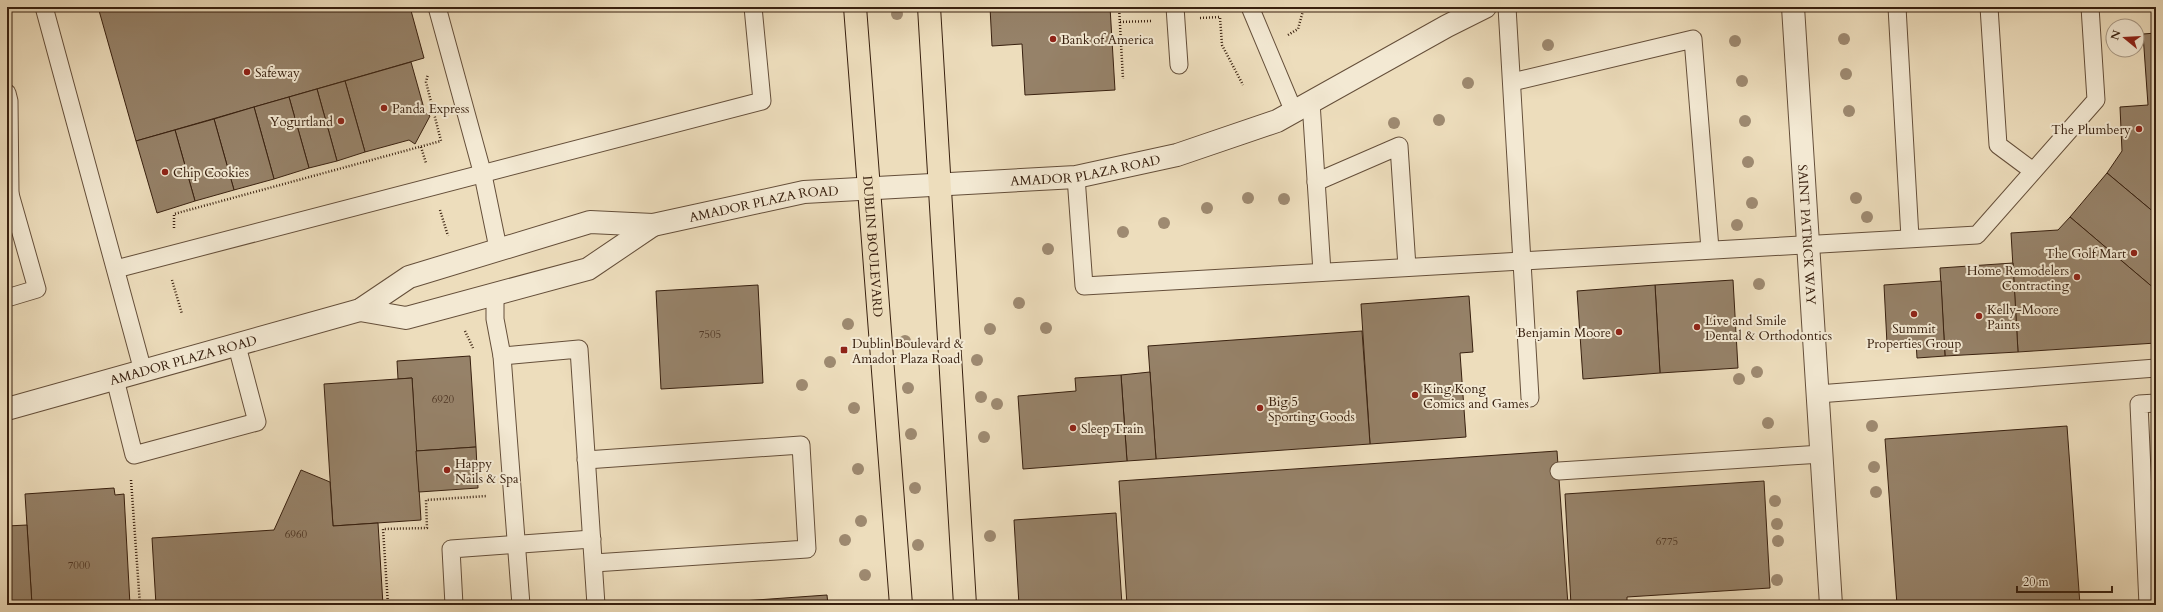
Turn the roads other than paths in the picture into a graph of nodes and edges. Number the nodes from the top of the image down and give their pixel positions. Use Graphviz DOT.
graph roads {
  1 [pos="44,7"];
  2 [pos="437,7"];
  3 [pos="753,7"];
  4 [pos="855,7"];
  5 [pos="928,7"];
  6 [pos="1176,7"];
  7 [pos="1250,7"];
  8 [pos="1485,7"];
  9 [pos="1507,7"];
  10 [pos="1793,7"];
  11 [pos="1897,7"];
  12 [pos="1989,7"];
  13 [pos="2090,7"];
  14 [pos="1179,66"];
  15 [pos="1512,82"];
  16 [pos="7,93"];
  17 [pos="1303,107"];
  18 [pos="2033,171"];
  19 [pos="483,175"];
  20 [pos="1076,177"];
  21 [pos="1316,182"];
  22 [pos="939,185"];
  23 [pos="870,189"];
  24 [pos="8,195"];
  25 [pos="653,224"];
  26 [pos="1910,238"];
  27 [pos="1809,245"];
  28 [pos="498,248"];
  29 [pos="1710,249"];
  30 [pos="1522,260"];
  31 [pos="1407,267"];
  32 [pos="116,269"];
  33 [pos="1322,272"];
  34 [pos="495,295"];
  35 [pos="7,298"];
  36 [pos="360,310"];
  37 [pos="237,346"];
  38 [pos="502,356"];
  39 [pos="2156,368"];
  40 [pos="143,371"];
  41 [pos="115,379"];
  42 [pos="1818,394"];
  43 [pos="1530,398"];
  44 [pos="2156,403"];
  45 [pos="7,409"];
  46 [pos="1822,454"];
  47 [pos="586,460"];
  48 [pos="1559,471"];
  49 [pos="592,539"];
  50 [pos="517,544"];
  51 [pos="594,563"];
  52 [pos="454,605"];
  53 [pos="521,605"];
  54 [pos="596,605"];
  55 [pos="901,605"];
  56 [pos="965,605"];
  57 [pos="1831,605"];
  58 [pos="2148,605"];
  1 -- 32 [label="lane"];
  2 -- 19 [label="lane"];
  3 -- 19 [label="lane"];
  4 -- 23 [label="main road, DUBLIN BOULEVARD"];
  5 -- 22 [label="main road"];
  6 -- 14 [label="lane"];
  7 -- 17 [label="lane"];
  8 -- 17 [label="street, AMADOR PLAZA ROAD"];
  9 -- 15 [label="lane"];
  10 -- 27 [label="street, SAINT PATRICK WAY"];
  11 -- 26 [label="lane"];
  12 -- 18 [label="lane"];
  13 -- 18 [label="lane"];
  15 -- 29 [label="lane"];
  15 -- 30 [label="lane"];
  16 -- 24 [label="lane"];
  17 -- 20 [label="street, AMADOR PLAZA ROAD"];
  17 -- 21 [label="lane"];
  18 -- 26 [label="lane"];
  19 -- 28 [label="lane"];
  19 -- 32 [label="lane"];
  20 -- 22 [label="street, AMADOR PLAZA ROAD"];
  20 -- 33 [label="lane"];
  21 -- 31 [label="lane"];
  21 -- 33 [label="lane"];
  22 -- 23 [label="street, AMADOR PLAZA ROAD"];
  22 -- 56 [label="main road"];
  23 -- 25 [label="street, AMADOR PLAZA ROAD"];
  23 -- 55 [label="main road, DUBLIN BOULEVARD"];
  24 -- 35 [label="lane"];
  25 -- 28 [label="street, AMADOR PLAZA ROAD"];
  25 -- 34 [label="street, AMADOR PLAZA ROAD"];
  26 -- 27 [label="lane"];
  27 -- 29 [label="lane"];
  27 -- 42 [label="street, SAINT PATRICK WAY"];
  28 -- 36 [label="street, AMADOR PLAZA ROAD"];
  29 -- 30 [label="lane"];
  30 -- 31 [label="lane"];
  30 -- 43 [label="lane"];
  31 -- 33 [label="lane"];
  32 -- 40 [label="lane"];
  34 -- 36 [label="street, AMADOR PLAZA ROAD"];
  34 -- 38 [label="lane"];
  36 -- 37 [label="street, AMADOR PLAZA ROAD"];
  37 -- 40 [label="street, AMADOR PLAZA ROAD"];
  37 -- 41 [label="lane"];
  38 -- 47 [label="lane"];
  38 -- 50 [label="lane"];
  39 -- 42 [label="lane"];
  40 -- 41 [label="street, AMADOR PLAZA ROAD"];
  41 -- 45 [label="street, AMADOR PLAZA ROAD"];
  42 -- 46 [label="street, SAINT PATRICK WAY"];
  44 -- 58 [label="lane"];
  46 -- 48 [label="lane"];
  46 -- 57 [label="street, SAINT PATRICK WAY"];
  47 -- 49 [label="lane"];
  47 -- 51 [label="lane"];
  49 -- 50 [label="lane"];
  49 -- 51 [label="lane"];
  50 -- 52 [label="lane"];
  50 -- 53 [label="lane"];
  51 -- 54 [label="lane"];
}
